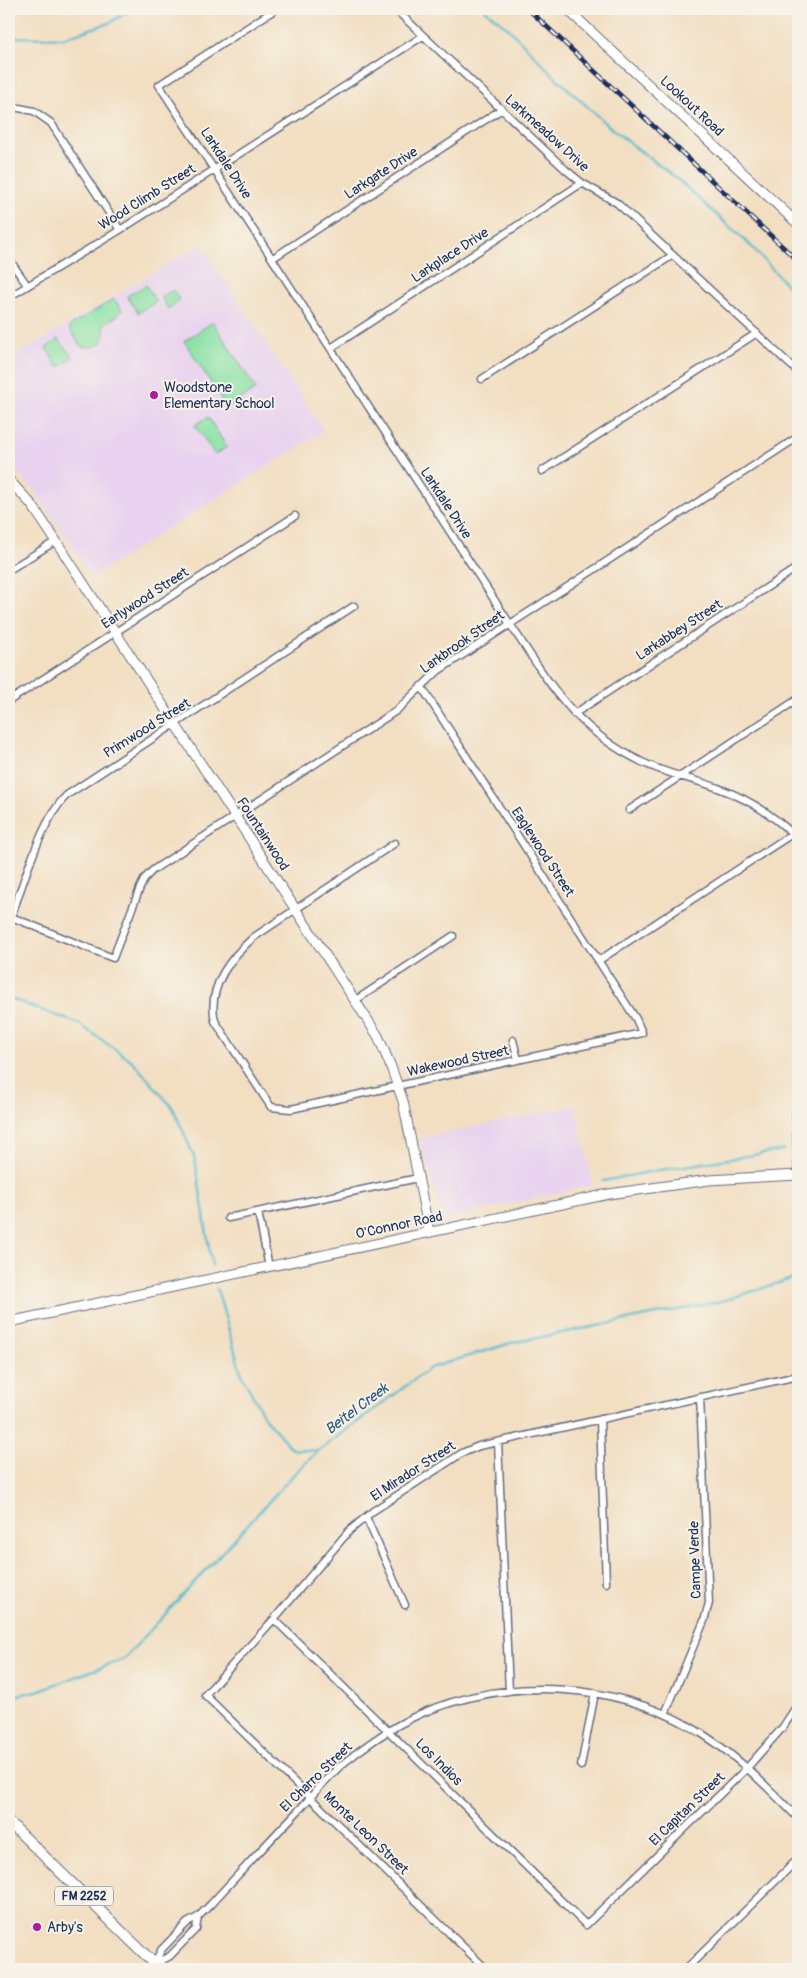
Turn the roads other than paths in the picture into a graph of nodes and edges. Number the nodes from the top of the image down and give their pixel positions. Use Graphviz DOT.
graph roads {
  1 [pos="276,9"];
  2 [pos="395,9"];
  3 [pos="567,9"];
  4 [pos="423,36"];
  5 [pos="9,106"];
  6 [pos="502,109"];
  7 [pos="215,170"];
  8 [pos="582,183"];
  9 [pos="798,224"];
  10 [pos="120,230"];
  11 [pos="673,255"];
  12 [pos="273,258"];
  13 [pos="9,259"];
  14 [pos="27,285"];
  15 [pos="9,297"];
  16 [pos="757,332"];
  17 [pos="330,348"];
  18 [pos="798,372"];
  19 [pos="482,379"];
  20 [pos="798,436"];
  21 [pos="542,471"];
  22 [pos="9,480"];
  23 [pos="295,516"];
  24 [pos="56,541"];
  25 [pos="798,567"];
  26 [pos="9,570"];
  27 [pos="354,606"];
  28 [pos="510,624"];
  29 [pos="115,632"];
  30 [pos="421,686"];
  31 [pos="798,699"];
  32 [pos="9,701"];
  33 [pos="574,714"];
  34 [pos="176,725"];
  35 [pos="680,776"];
  36 [pos="629,810"];
  37 [pos="236,818"];
  38 [pos="796,834"];
  39 [pos="395,843"];
  40 [pos="295,908"];
  41 [pos="10,917"];
  42 [pos="453,936"];
  43 [pos="598,961"];
  44 [pos="356,1000"];
  45 [pos="642,1033"];
  46 [pos="513,1040"];
  47 [pos="518,1060"];
  48 [pos="398,1086"];
  49 [pos="798,1095"];
  50 [pos="798,1173"];
  51 [pos="418,1178"];
  52 [pos="258,1212"];
  53 [pos="228,1218"];
  54 [pos="429,1232"];
  55 [pos="269,1267"];
  56 [pos="9,1322"];
  57 [pos="798,1376"];
  58 [pos="700,1397"];
  59 [pos="600,1419"];
  60 [pos="498,1442"];
  61 [pos="366,1517"];
  62 [pos="606,1583"];
  63 [pos="405,1605"];
  64 [pos="274,1619"];
  65 [pos="509,1691"];
  66 [pos="595,1693"];
  67 [pos="205,1695"];
  68 [pos="798,1704"];
  69 [pos="666,1714"];
  70 [pos="389,1731"];
  71 [pos="581,1766"];
  72 [pos="747,1768"];
  73 [pos="311,1797"];
  74 [pos="798,1818"];
  75 [pos="9,1822"];
  76 [pos="798,1860"];
  77 [pos="198,1917"];
  78 [pos="586,1925"];
  79 [pos="157,1967"];
  80 [pos="486,1969"];
  81 [pos="686,1969"];
  1 -- 7 [label="street, Larkdale Drive"];
  2 -- 4 [label="street, Larkmeadow Drive"];
  3 -- 9 [label="street, Lookout Road"];
  4 -- 6 [label="street, Larkmeadow Drive"];
  4 -- 7 [label="street, Wood Climb Street"];
  5 -- 10 [label="street"];
  6 -- 8 [label="street, Larkmeadow Drive"];
  6 -- 12 [label="street, Larkgate Drive"];
  7 -- 10 [label="street, Wood Climb Street"];
  7 -- 12 [label="street, Larkdale Drive"];
  8 -- 11 [label="street, Larkmeadow Drive"];
  8 -- 17 [label="street, Larkplace Drive"];
  10 -- 14 [label="street, Wood Climb Street"];
  11 -- 16 [label="street, Larkmeadow Drive"];
  11 -- 19 [label="street"];
  12 -- 17 [label="street, Larkdale Drive"];
  13 -- 14 [label="street"];
  14 -- 15 [label="street, Wood Climb Street"];
  16 -- 18 [label="street, Larkmeadow Drive"];
  16 -- 21 [label="street"];
  17 -- 28 [label="street, Larkdale Drive"];
  20 -- 28 [label="street, Larkbrook Street"];
  22 -- 24 [label="street, Fountainwood"];
  23 -- 29 [label="street, Earlywood Street"];
  24 -- 26 [label="street"];
  24 -- 29 [label="street, Fountainwood"];
  25 -- 33 [label="street, Larkabbey Street"];
  27 -- 34 [label="street, Primwood Street"];
  28 -- 30 [label="street, Larkbrook Street"];
  28 -- 33 [label="street, Larkdale Drive"];
  29 -- 32 [label="street, Earlywood Street"];
  29 -- 34 [label="street, Fountainwood"];
  30 -- 37 [label="street, Larkbrook Street"];
  30 -- 43 [label="street, Eaglewood Street"];
  31 -- 35 [label="street"];
  33 -- 35 [label="street, Larkdale Drive"];
  34 -- 37 [label="street, Fountainwood"];
  34 -- 41 [label="street, Primwood Street"];
  35 -- 36 [label="street"];
  35 -- 38 [label="street, Larkdale Drive"];
  37 -- 40 [label="street, Fountainwood"];
  37 -- 41 [label="street, Larkbrook Street"];
  38 -- 43 [label="street"];
  39 -- 40 [label="street"];
  40 -- 44 [label="street, Fountainwood"];
  40 -- 48 [label="street, Wakewood Street"];
  42 -- 44 [label="street"];
  43 -- 45 [label="street, Eaglewood Street"];
  44 -- 48 [label="street, Fountainwood"];
  45 -- 47 [label="street, Wakewood Street"];
  46 -- 47 [label="street"];
  47 -- 48 [label="street, Wakewood Street"];
  48 -- 51 [label="street, Fountainwood"];
  49 -- 50 [label="street"];
  50 -- 54 [label="street, O'Connor Road"];
  51 -- 52 [label="street"];
  51 -- 54 [label="street, Fountainwood"];
  52 -- 53 [label="street"];
  52 -- 55 [label="street"];
  54 -- 55 [label="street, O'Connor Road"];
  55 -- 56 [label="street, O'Connor Road"];
  57 -- 58 [label="street, El Mirador Street"];
  58 -- 59 [label="street, El Mirador Street"];
  58 -- 69 [label="street, Campe Verde"];
  59 -- 60 [label="street, El Mirador Street"];
  59 -- 62 [label="street"];
  60 -- 61 [label="street, El Mirador Street"];
  60 -- 65 [label="street"];
  61 -- 63 [label="street"];
  61 -- 64 [label="street, El Mirador Street"];
  64 -- 67 [label="street, El Mirador Street"];
  64 -- 70 [label="street, Los Indios"];
  65 -- 66 [label="street, El Charro Street"];
  65 -- 70 [label="street, El Charro Street"];
  66 -- 69 [label="street, El Charro Street"];
  66 -- 71 [label="street"];
  67 -- 73 [label="street, Monte Leon Street"];
  68 -- 72 [label="street, El Capitan Street"];
  69 -- 72 [label="street, El Charro Street"];
  70 -- 73 [label="street, El Charro Street"];
  70 -- 78 [label="street, Los Indios"];
  72 -- 74 [label="street, El Charro Street"];
  72 -- 78 [label="street, El Capitan Street"];
  73 -- 77 [label="street, El Charro Street"];
  73 -- 80 [label="street, Monte Leon Street"];
  75 -- 79 [label="main road, FM 2252"];
  76 -- 81 [label="street"];
  77 -- 79 [label="street, El Charro Street"];
  77 -- 79 [label="street, El Charro Street"];
}
